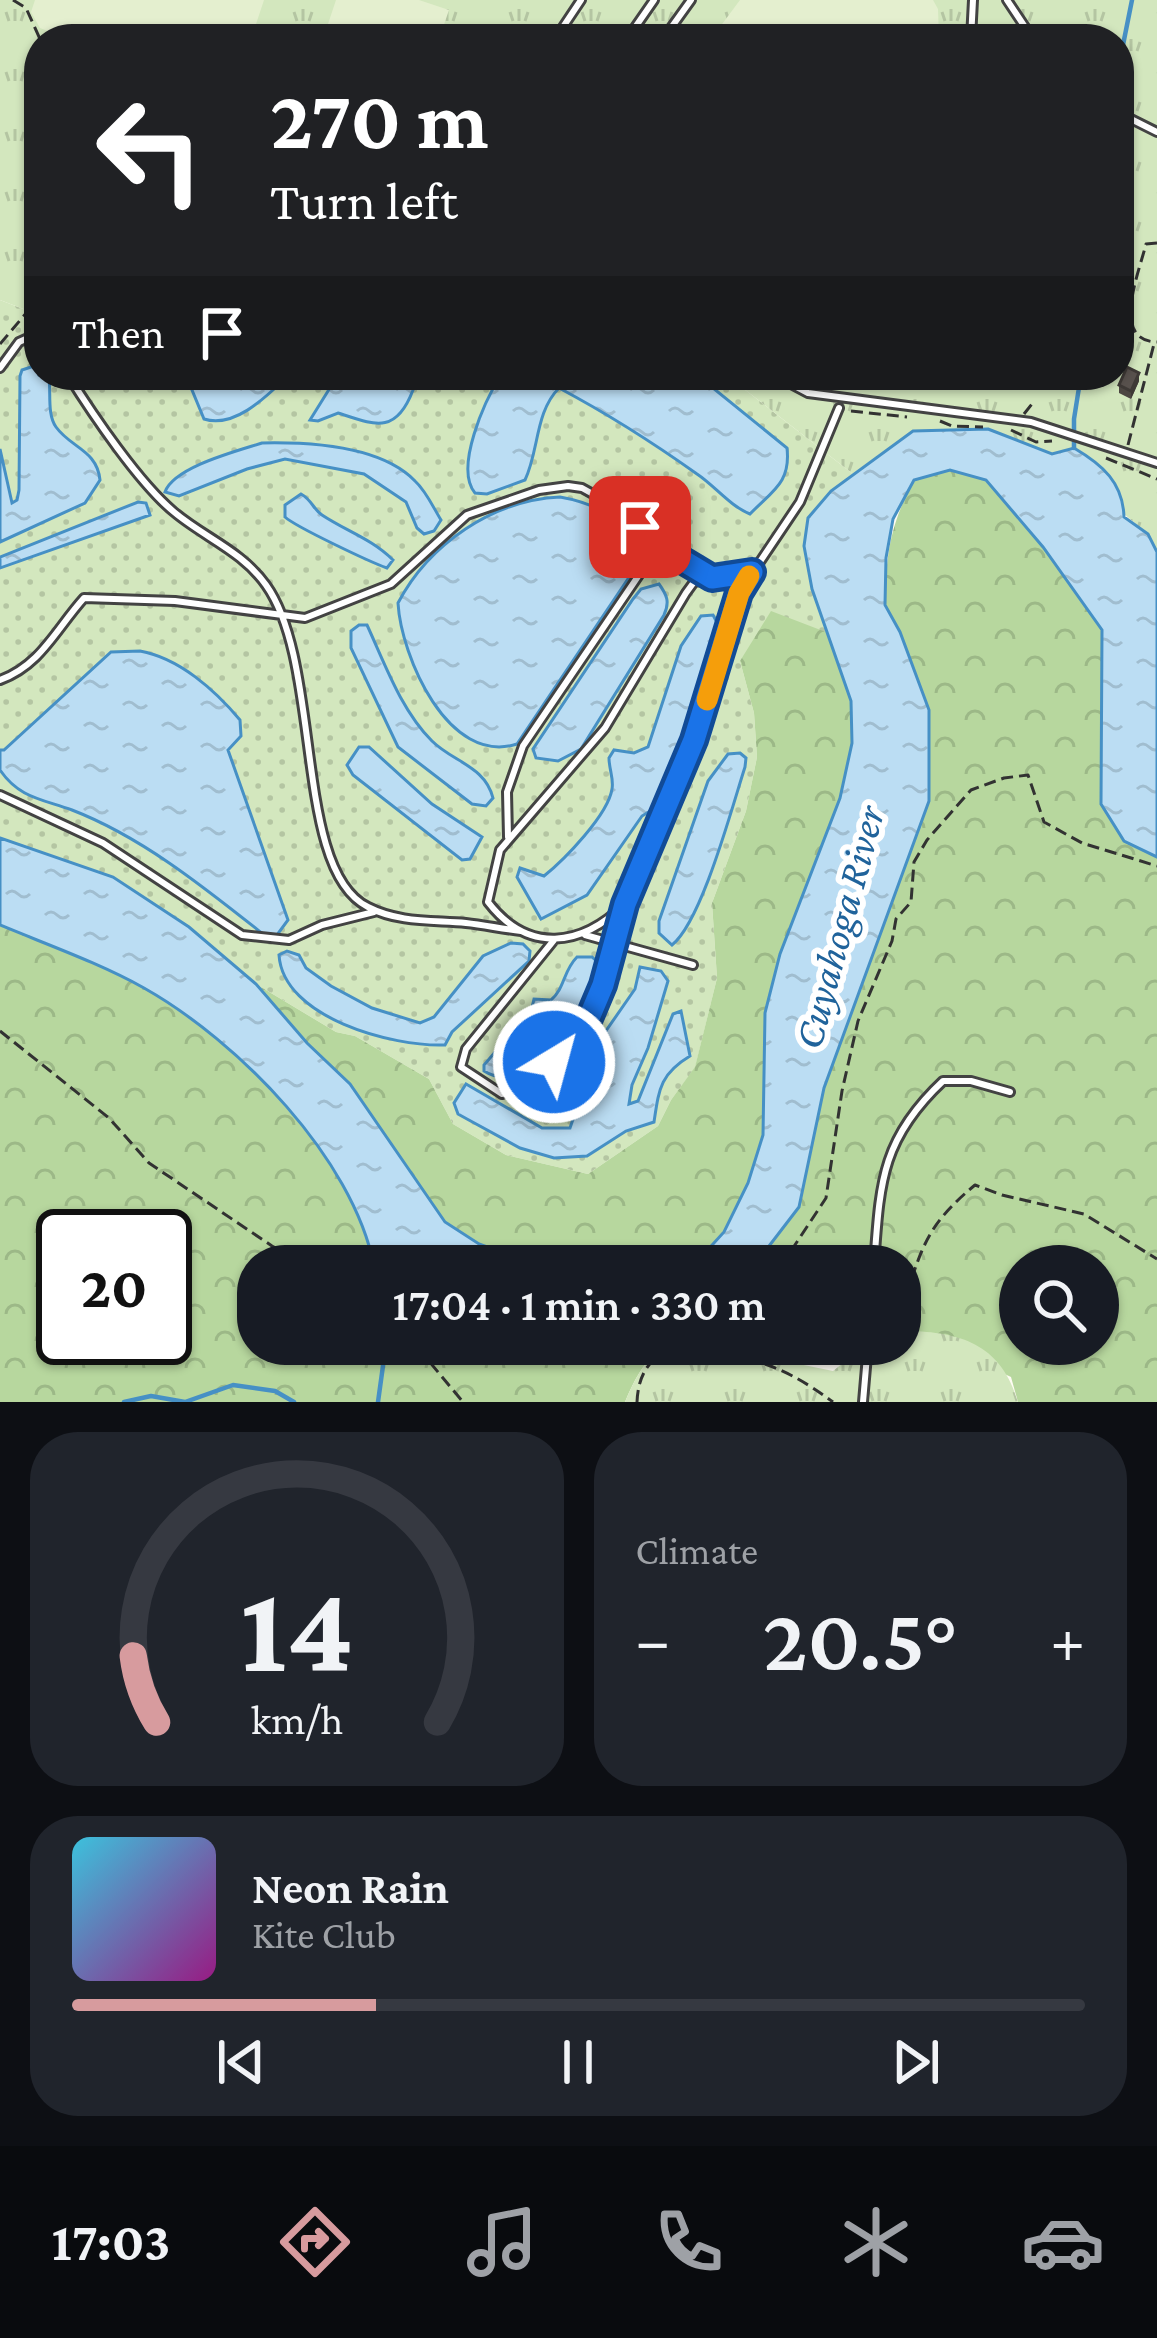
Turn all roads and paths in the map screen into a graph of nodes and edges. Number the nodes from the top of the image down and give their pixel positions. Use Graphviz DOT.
graph roads {
  1 [pos="13,0"];
  2 [pos="33,24"];
  3 [pos="1157,243"];
  4 [pos="1134,298"];
  5 [pos="24,316"];
  6 [pos="24,340"];
  7 [pos="1155,342"];
  8 [pos="0,344"];
  9 [pos="0,368"];
  10 [pos="79,390"];
  11 [pos="802,390"];
  12 [pos="1035,400"];
  13 [pos="839,409"];
  14 [pos="1022,421"];
  15 [pos="1127,452"];
  16 [pos="1104,457"];
  17 [pos="1157,463"];
  18 [pos="1157,479"];
  19 [pos="660,544"];
  20 [pos="752,572"];
  21 [pos="712,578"];
  22 [pos="284,615"];
  23 [pos="0,680"];
  24 [pos="0,795"];
  25 [pos="509,839"];
  26 [pos="1157,866"];
  27 [pos="625,904"];
  28 [pos="378,911"];
  29 [pos="524,931"];
  30 [pos="582,934"];
  31 [pos="555,940"];
  32 [pos="616,944"];
  33 [pos="693,964"];
  34 [pos="0,1031"];
  35 [pos="1010,1092"];
  36 [pos="271,1245"];
  37 [pos="795,1245"];
  38 [pos="876,1245"];
  39 [pos="921,1250"];
  40 [pos="1157,1258"];
  41 [pos="432,1365"];
  42 [pos="866,1365"];
  43 [pos="463,1402"];
  44 [pos="638,1402"];
  45 [pos="832,1402"];
  46 [pos="863,1402"];
  1 -- 2 [label="path"];
  3 -- 4 [label="path"];
  5 -- 8 [label="path"];
  6 -- 9 [label="lane"];
  7 -- 15 [label="path"];
  10 -- 22 [label="lane"];
  11 -- 14 [label="lane"];
  12 -- 14 [label="path"];
  13 -- 20 [label="lane"];
  14 -- 17 [label="lane"];
  16 -- 18 [label="path"];
  19 -- 21 [label="lane"];
  19 -- 22 [label="lane"];
  19 -- 25 [label="lane"];
  20 -- 21 [label="lane"];
  20 -- 27 [label="lane"];
  21 -- 25 [label="lane"];
  22 -- 23 [label="lane"];
  22 -- 28 [label="lane"];
  24 -- 28 [label="lane"];
  25 -- 29 [label="lane"];
  26 -- 37 [label="path"];
  27 -- 30 [label="lane"];
  27 -- 32 [label="lane"];
  28 -- 29 [label="lane"];
  29 -- 31 [label="lane"];
  30 -- 31 [label="lane"];
  30 -- 32 [label="lane"];
  31 -- 32 [label="lane"];
  32 -- 33 [label="lane"];
  34 -- 36 [label="path"];
  35 -- 38 [label="lane"];
  39 -- 40 [label="path"];
  41 -- 43 [label="path"];
  42 -- 46 [label="lane"];
  44 -- 45 [label="path"];
}
